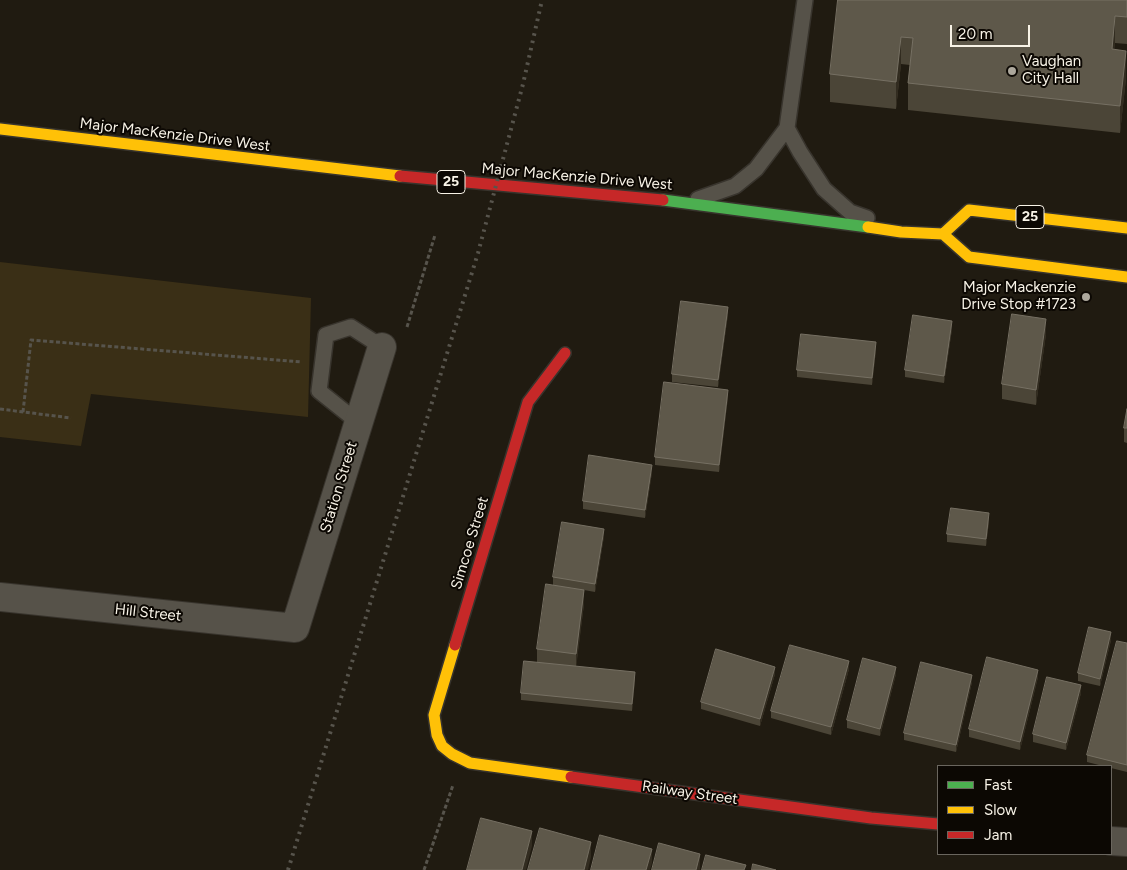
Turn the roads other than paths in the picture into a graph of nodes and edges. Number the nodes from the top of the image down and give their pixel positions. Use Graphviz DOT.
graph roads {
  1 [pos="805,0"];
  2 [pos="787,128"];
  3 [pos="0,130"];
  4 [pos="689,202"];
  5 [pos="1127,228"];
  6 [pos="901,232"];
  7 [pos="943,234"];
  8 [pos="1127,277"];
  9 [pos="382,347"];
  10 [pos="565,353"];
  11 [pos="359,423"];
  12 [pos="0,597"];
  13 [pos="295,628"];
  14 [pos="445,751"];
  15 [pos="937,824"];
  16 [pos="1112,841"];
  17 [pos="1127,842"];
  1 -- 2 [label="lane"];
  2 -- 4 [label="lane"];
  2 -- 6 [label="lane"];
  3 -- 4 [label="main road, Major MacKenzie Drive West / 25"];
  4 -- 6 [label="main road, Major MacKenzie Drive West / 25"];
  5 -- 7 [label="main road, 25"];
  6 -- 7 [label="main road, Major MacKenzie Drive West / 25"];
  7 -- 8 [label="main road"];
  9 -- 11 [label="street, Station Street"];
  9 -- 11 [label="lane"];
  10 -- 14 [label="main road, Simcoe Street"];
  11 -- 13 [label="street, Station Street"];
  12 -- 13 [label="street, Hill Street"];
  14 -- 15 [label="main road, Railway Street"];
  16 -- 17 [label="street"];
}
